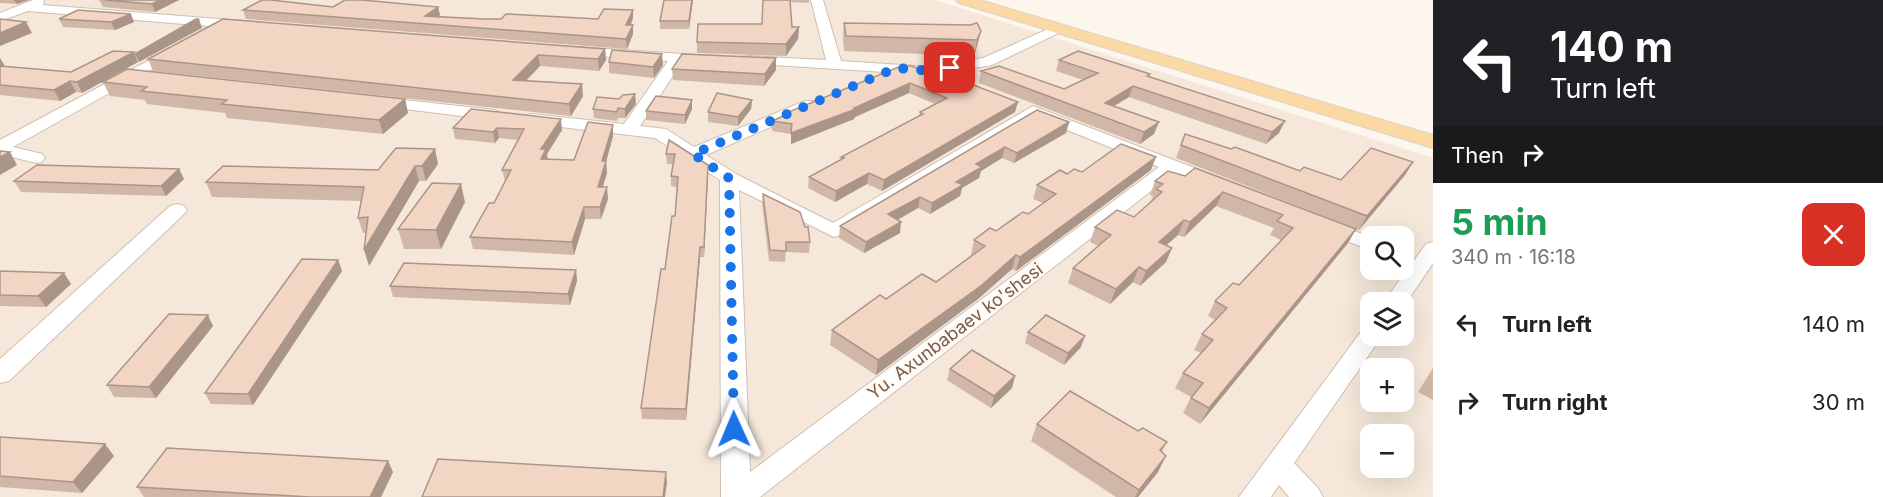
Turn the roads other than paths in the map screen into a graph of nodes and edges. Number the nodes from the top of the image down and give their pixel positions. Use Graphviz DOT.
graph roads {
  1 [pos="45,0"];
  2 [pos="817,0"];
  3 [pos="964,0"];
  4 [pos="27,7"];
  5 [pos="0,17"];
  6 [pos="224,23"];
  7 [pos="260,26"];
  8 [pos="1060,29"];
  9 [pos="204,35"];
  10 [pos="183,46"];
  11 [pos="558,49"];
  12 [pos="677,59"];
  13 [pos="717,59"];
  14 [pos="740,60"];
  15 [pos="835,65"];
  16 [pos="896,68"];
  17 [pos="932,71"];
  18 [pos="132,75"];
  19 [pos="155,77"];
  20 [pos="864,82"];
  21 [pos="962,83"];
  22 [pos="356,99"];
  23 [pos="821,100"];
  24 [pos="1012,103"];
  25 [pos="1033,111"];
  26 [pos="629,129"];
  27 [pos="1433,142"];
  28 [pos="0,148"];
  29 [pos="693,154"];
  30 [pos="36,158"];
  31 [pos="1172,166"];
  32 [pos="729,178"];
  33 [pos="1227,188"];
  34 [pos="177,210"];
  35 [pos="1305,218"];
  36 [pos="1360,240"];
  37 [pos="1423,260"];
  38 [pos="1401,292"];
  39 [pos="1363,346"];
  40 [pos="0,374"];
  41 [pos="1278,465"];
  42 [pos="737,497"];
  43 [pos="1254,497"];
  44 [pos="1308,497"];
  1 -- 4 [label="street"];
  2 -- 15 [label="street"];
  3 -- 8 [label="main road"];
  4 -- 5 [label="street"];
  4 -- 6 [label="street"];
  6 -- 7 [label="street"];
  6 -- 9 [label="street"];
  8 -- 17 [label="street"];
  8 -- 27 [label="main road"];
  10 -- 18 [label="street"];
  11 -- 12 [label="street"];
  12 -- 13 [label="street"];
  12 -- 26 [label="street"];
  14 -- 15 [label="street"];
  15 -- 16 [label="street"];
  16 -- 17 [label="street"];
  16 -- 20 [label="street"];
  17 -- 21 [label="street"];
  18 -- 19 [label="street"];
  18 -- 28 [label="street"];
  22 -- 26 [label="street"];
  23 -- 29 [label="street"];
  24 -- 25 [label="street"];
  25 -- 31 [label="street"];
  25 -- 32 [label="street"];
  26 -- 29 [label="street"];
  28 -- 30 [label="street"];
  29 -- 32 [label="street"];
  31 -- 33 [label="street"];
  31 -- 42 [label="street, Yu. Axunbabaev ko'shesi"];
  32 -- 42 [label="street"];
  34 -- 40 [label="street"];
  35 -- 36 [label="street"];
  37 -- 38 [label="street"];
  39 -- 41 [label="street"];
  41 -- 43 [label="street"];
  41 -- 44 [label="street"];
}
